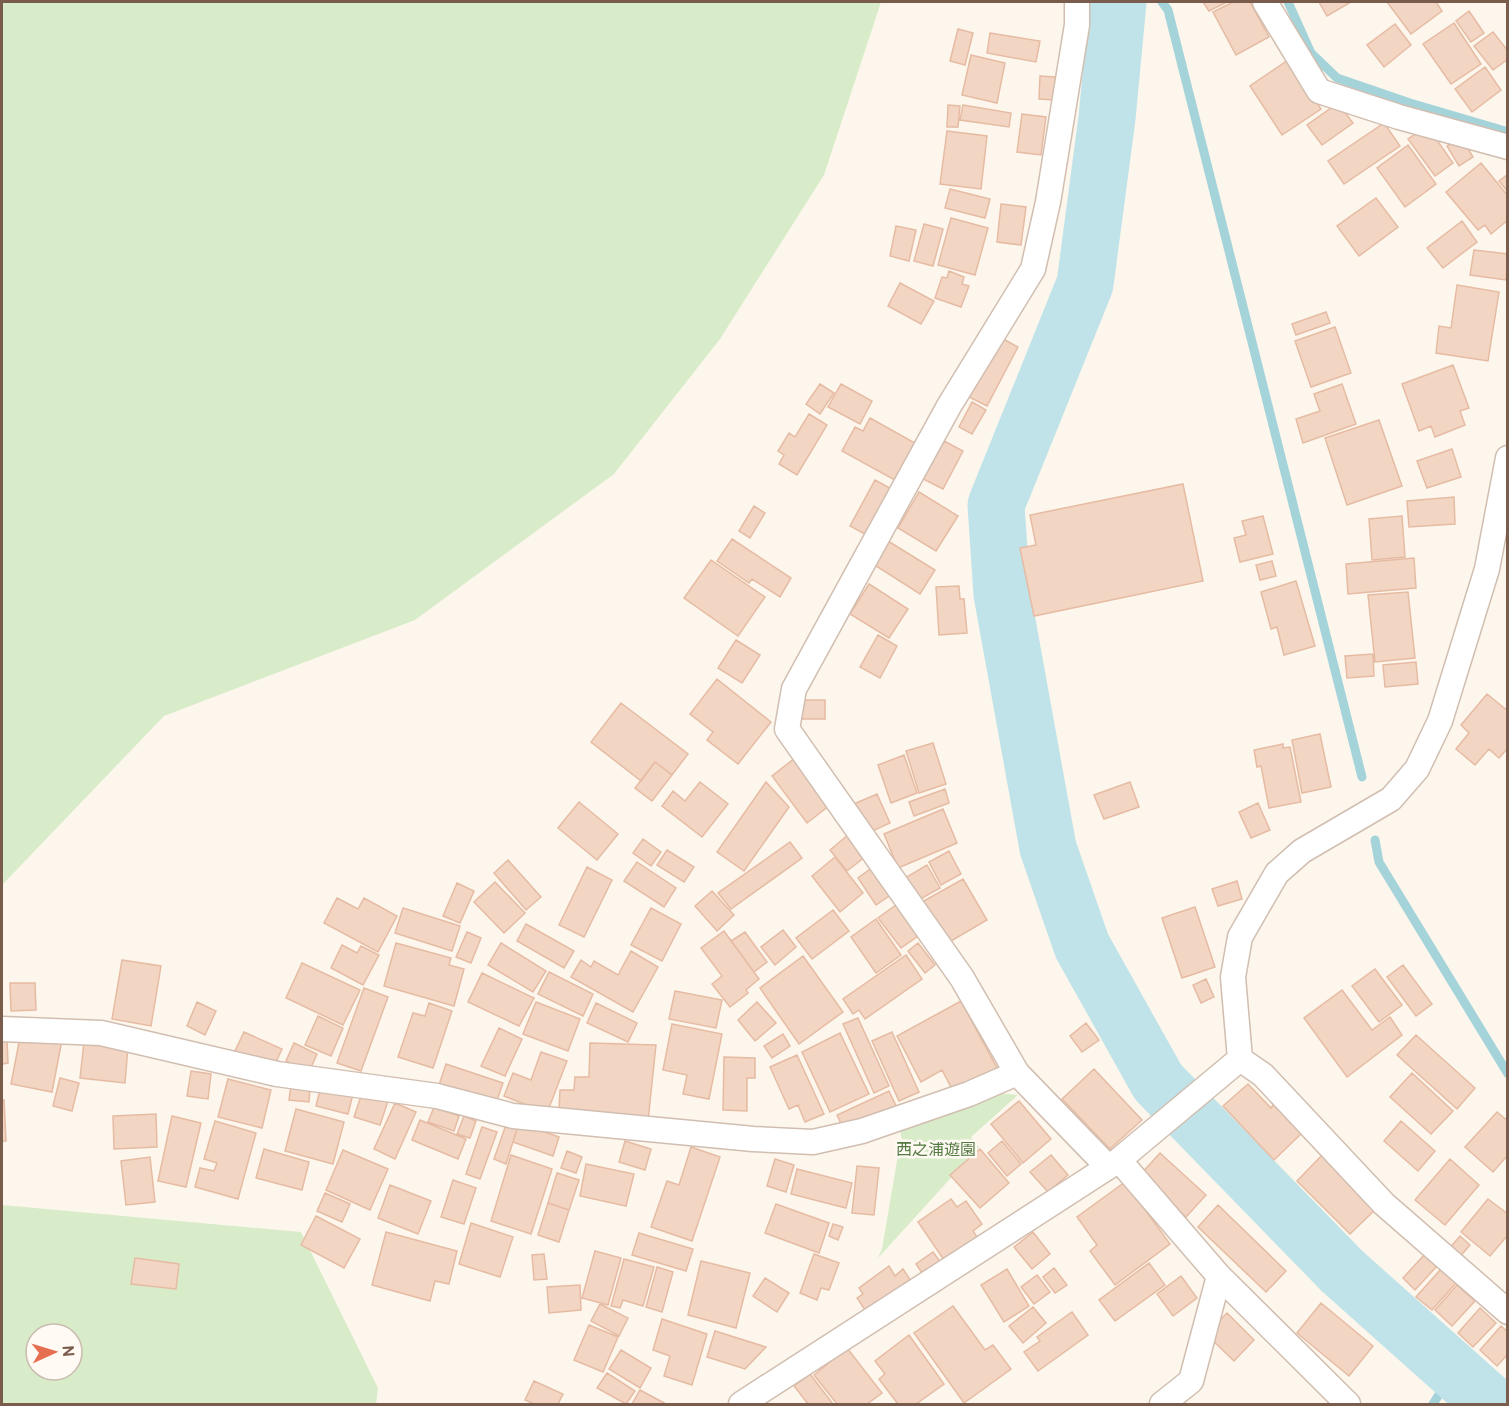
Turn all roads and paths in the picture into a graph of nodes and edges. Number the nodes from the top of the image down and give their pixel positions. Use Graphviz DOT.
graph roads {
  1 [pos="1077,2"];
  2 [pos="1265,2"];
  3 [pos="1508,147"];
  4 [pos="1508,458"];
  5 [pos="2,1029"];
  6 [pos="1233,1065"];
  7 [pos="1017,1073"];
  8 [pos="1113,1163"];
  9 [pos="1219,1276"];
  10 [pos="1508,1312"];
  11 [pos="741,1404"];
  12 [pos="1162,1404"];
  13 [pos="1348,1404"];
  1 -- 7 [label="street"];
  2 -- 3 [label="street"];
  4 -- 6 [label="street"];
  5 -- 7 [label="street"];
  6 -- 8 [label="street"];
  6 -- 10 [label="street"];
  7 -- 8 [label="street"];
  8 -- 9 [label="street"];
  8 -- 11 [label="street"];
  9 -- 12 [label="street"];
  9 -- 13 [label="street"];
}
